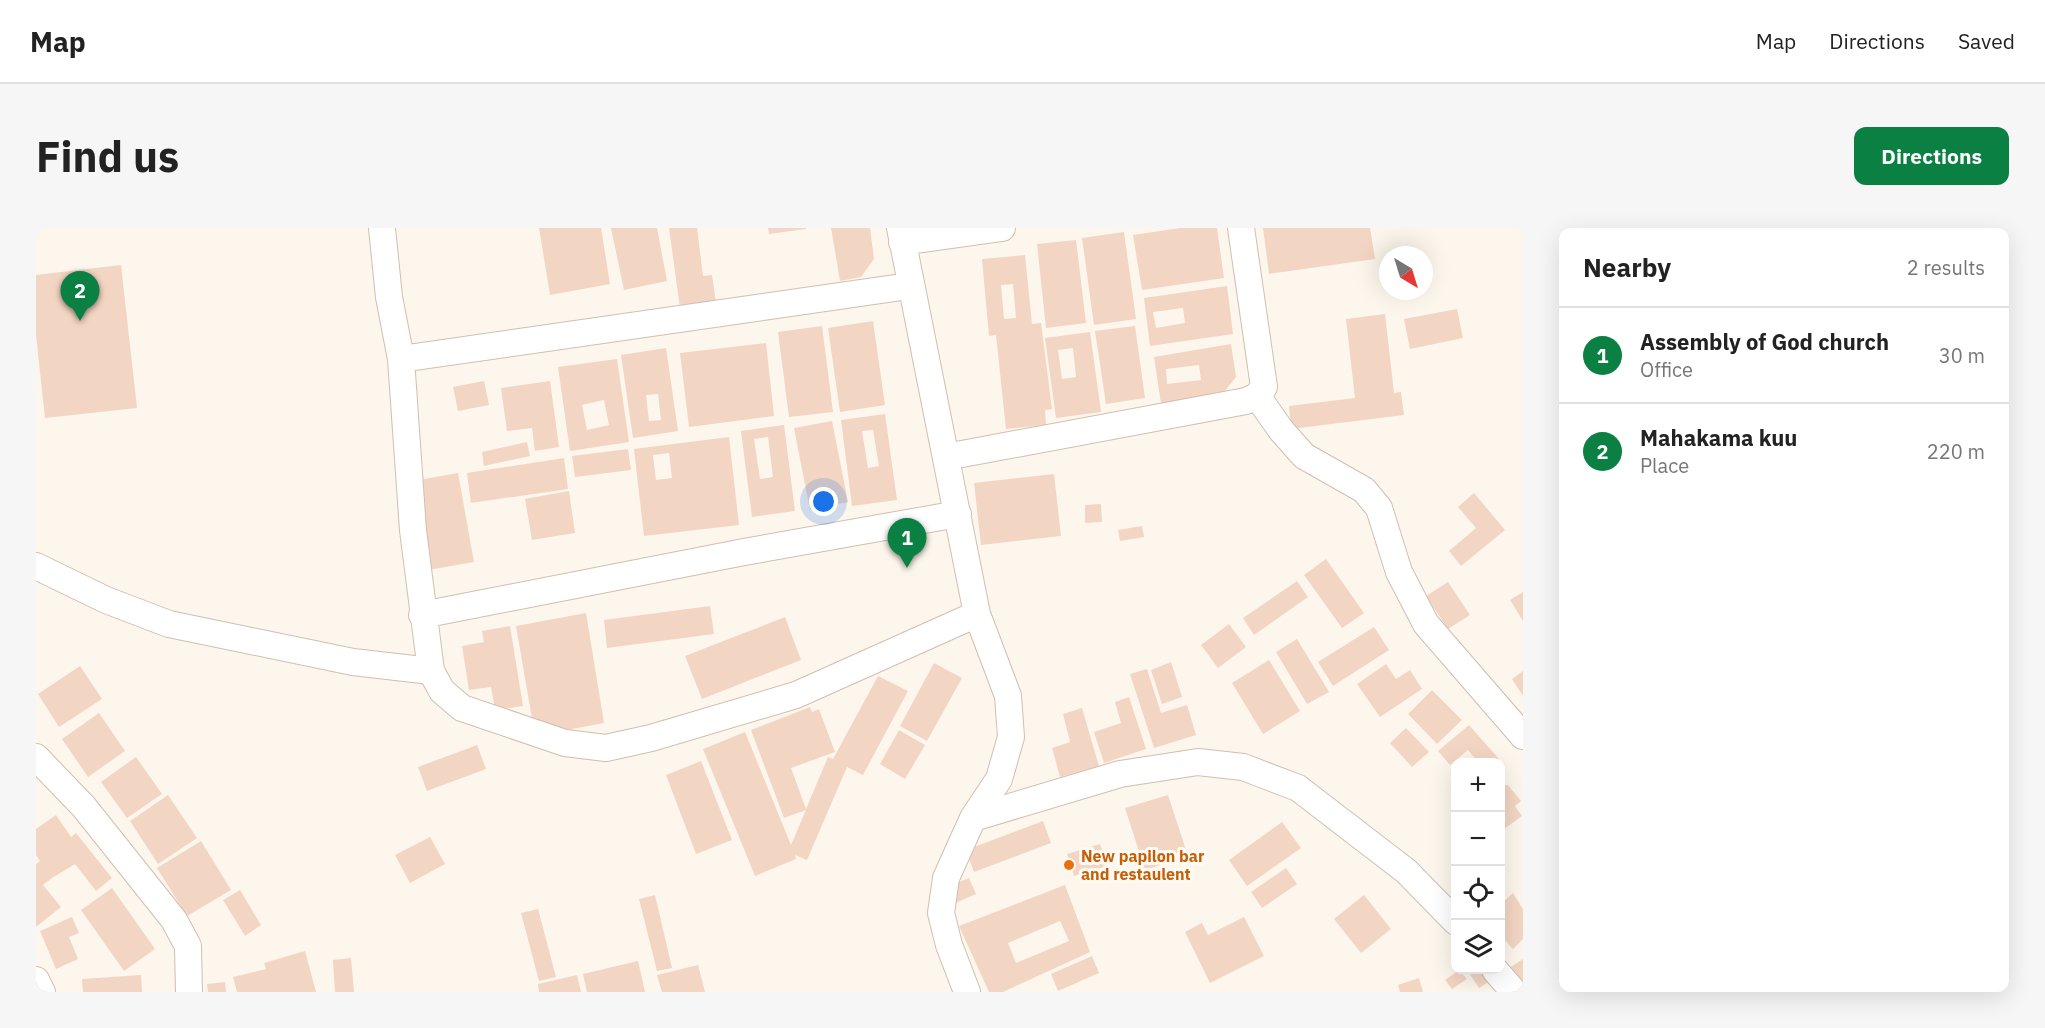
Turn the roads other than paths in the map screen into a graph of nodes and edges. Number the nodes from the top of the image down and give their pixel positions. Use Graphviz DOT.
graph roads {
  1 [pos="382,228"];
  2 [pos="1002,228"];
  3 [pos="1241,228"];
  4 [pos="901,235"];
  5 [pos="909,286"];
  6 [pos="401,359"];
  7 [pos="1257,396"];
  8 [pos="946,457"];
  9 [pos="958,514"];
  10 [pos="36,566"];
  11 [pos="977,614"];
  12 [pos="422,615"];
  13 [pos="431,671"];
  14 [pos="1523,736"];
  15 [pos="36,757"];
  16 [pos="973,818"];
  17 [pos="1453,920"];
  18 [pos="1500,974"];
  19 [pos="189,992"];
  20 [pos="967,992"];
  21 [pos="1514,992"];
  1 -- 6 [label="street"];
  2 -- 4 [label="street"];
  3 -- 7 [label="street"];
  4 -- 5 [label="street"];
  5 -- 6 [label="street"];
  5 -- 8 [label="street"];
  6 -- 12 [label="street"];
  7 -- 8 [label="street"];
  7 -- 14 [label="street"];
  8 -- 9 [label="street"];
  9 -- 11 [label="street"];
  9 -- 12 [label="street"];
  10 -- 13 [label="street"];
  11 -- 13 [label="street"];
  11 -- 16 [label="street"];
  12 -- 13 [label="street"];
  15 -- 19 [label="street"];
  16 -- 17 [label="street"];
  16 -- 20 [label="street"];
  18 -- 21 [label="street"];
}
